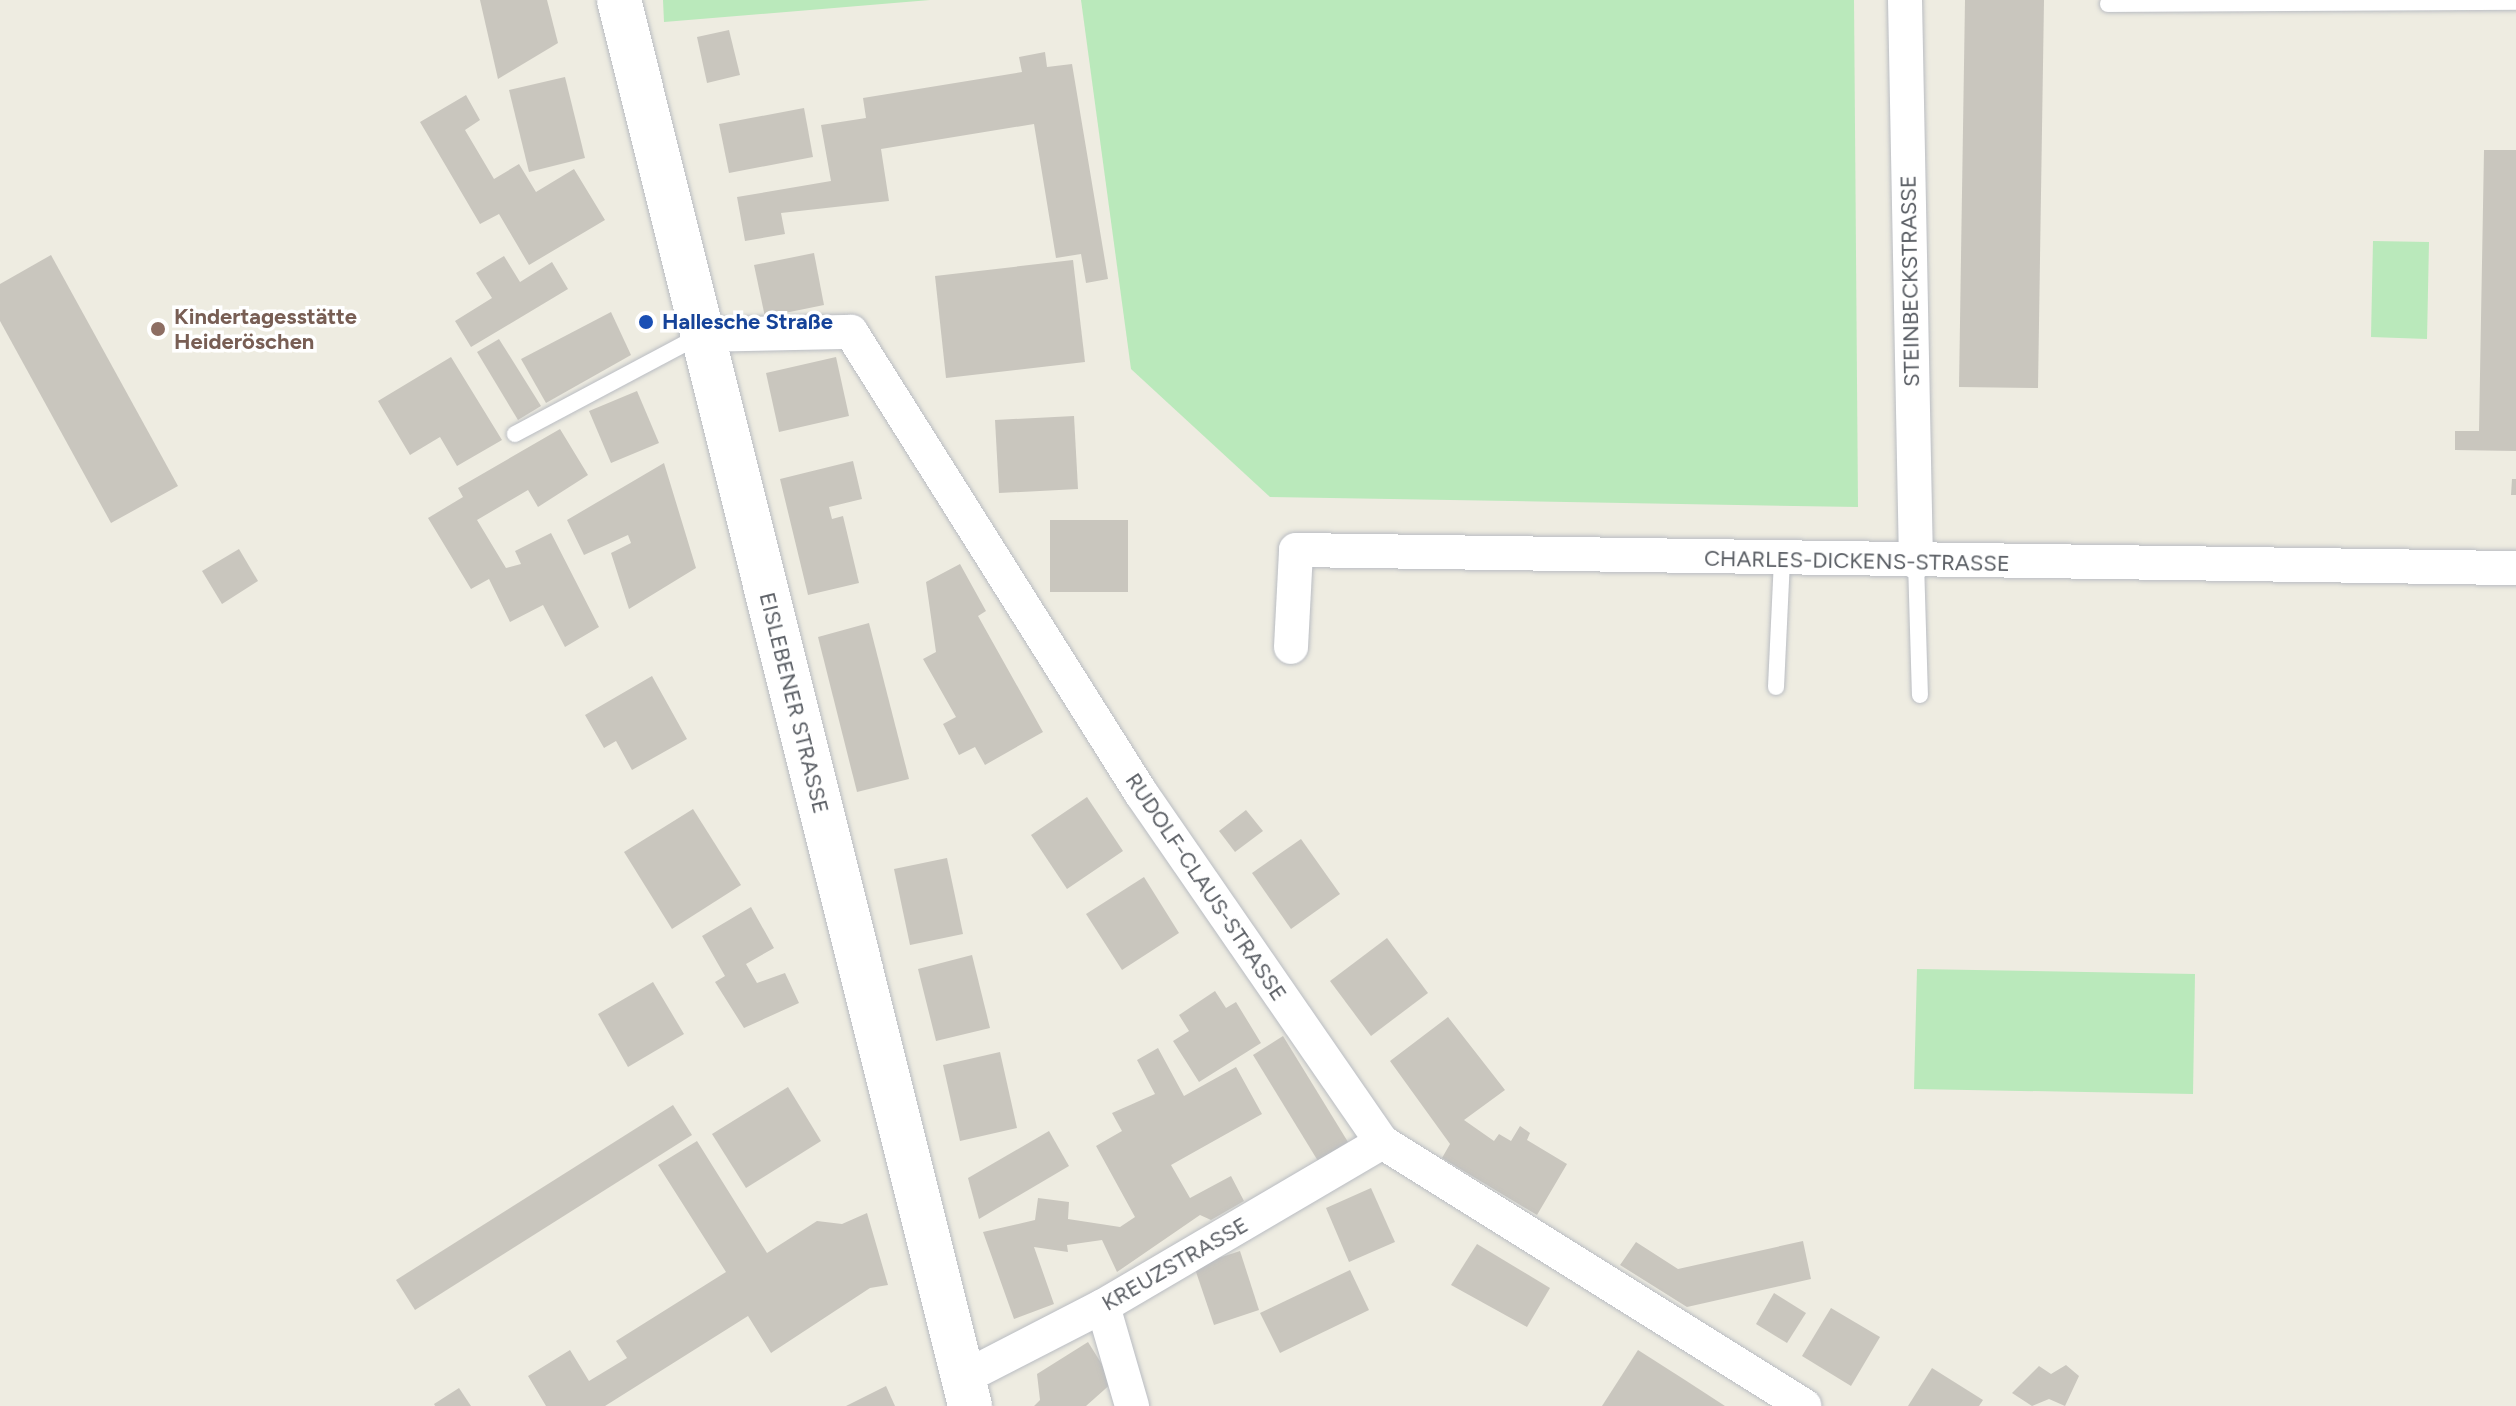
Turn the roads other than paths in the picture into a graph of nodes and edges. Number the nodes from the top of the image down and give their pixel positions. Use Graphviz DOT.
graph roads {
  1 [pos="619,0"];
  2 [pos="1905,0"];
  3 [pos="2516,2"];
  4 [pos="2108,4"];
  5 [pos="702,335"];
  6 [pos="515,434"];
  7 [pos="1782,560"];
  8 [pos="1916,562"];
  9 [pos="2516,568"];
  10 [pos="1291,647"];
  11 [pos="1776,687"];
  12 [pos="1920,695"];
  13 [pos="1382,1142"];
  14 [pos="1103,1306"];
  15 [pos="966,1392"];
  16 [pos="1132,1406"];
  17 [pos="1804,1406"];
  1 -- 5 [label="street, EISLEBENER STRASSE"];
  2 -- 8 [label="street, STEINBECKSTRASSE"];
  3 -- 4 [label="lane"];
  5 -- 6 [label="lane"];
  5 -- 13 [label="street, RUDOLF-CLAUS-STRASSE"];
  5 -- 15 [label="street, EISLEBENER STRASSE"];
  7 -- 8 [label="street, CHARLES-DICKENS-STRASSE"];
  7 -- 10 [label="street, CHARLES-DICKENS-STRASSE"];
  7 -- 11 [label="lane"];
  8 -- 9 [label="street, CHARLES-DICKENS-STRASSE"];
  8 -- 12 [label="lane"];
  13 -- 14 [label="street, KREUZSTRASSE"];
  13 -- 17 [label="street, RUDOLF-CLAUS-STRASSE"];
  14 -- 15 [label="street, KREUZSTRASSE"];
  14 -- 16 [label="street"];
}
